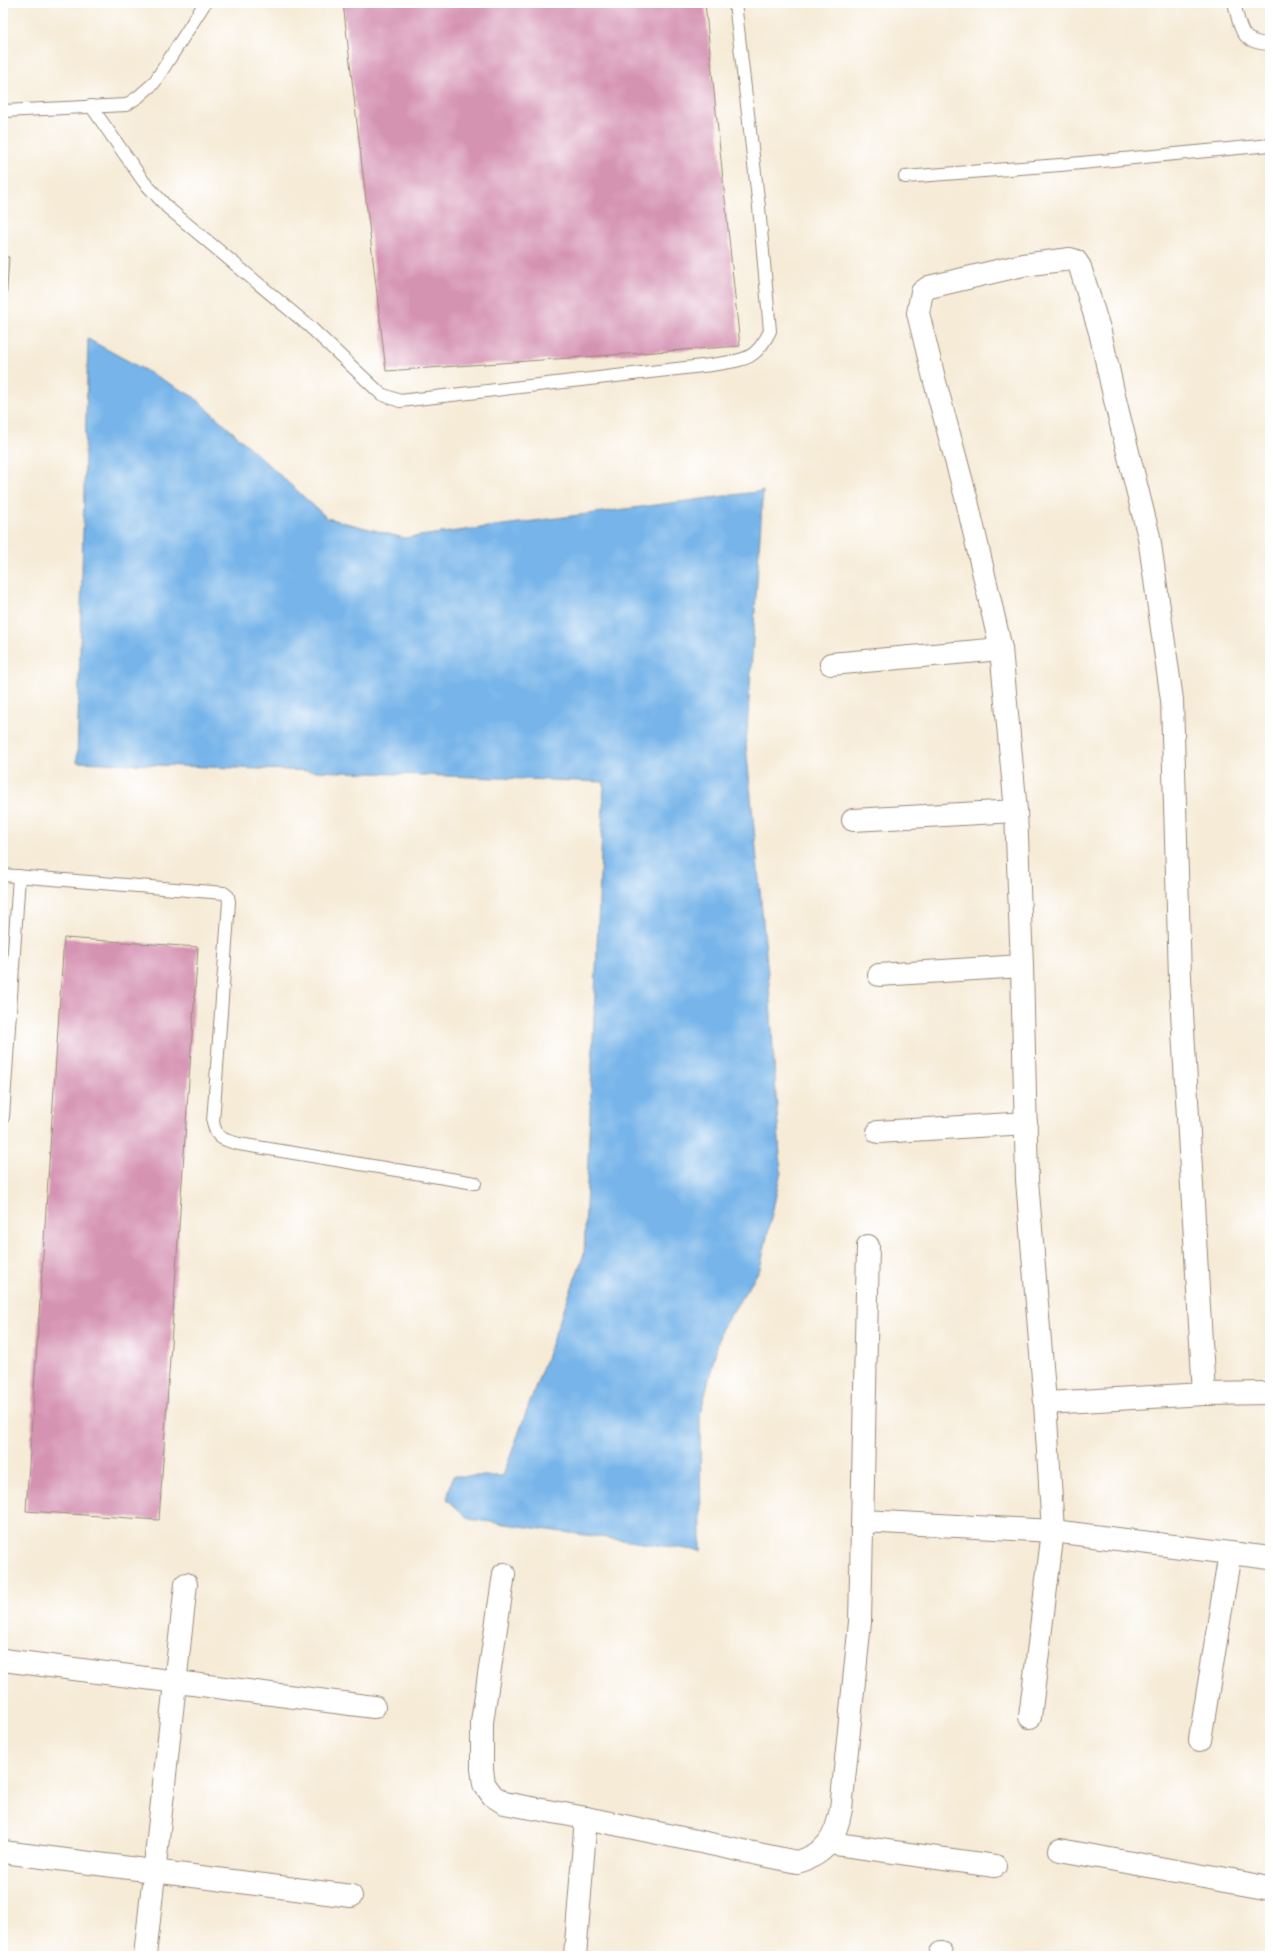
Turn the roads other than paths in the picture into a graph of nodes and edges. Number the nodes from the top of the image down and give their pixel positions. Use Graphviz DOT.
graph roads {
  1 [pos="205,3"];
  2 [pos="735,3"];
  3 [pos="1234,3"];
  4 [pos="1270,44"];
  5 [pos="91,106"];
  6 [pos="3,111"];
  7 [pos="1270,145"];
  8 [pos="905,177"];
  9 [pos="1001,649"];
  10 [pos="831,664"];
  11 [pos="1016,812"];
  12 [pos="853,820"];
  13 [pos="3,875"];
  14 [pos="19,876"];
  15 [pos="1022,966"];
  16 [pos="879,975"];
  17 [pos="3,1117"];
  18 [pos="1026,1123"];
  19 [pos="878,1132"];
  20 [pos="475,1183"];
  21 [pos="868,1246"];
  22 [pos="1270,1393"];
  23 [pos="1204,1394"];
  24 [pos="1045,1403"];
  25 [pos="863,1522"];
  26 [pos="1053,1531"];
  27 [pos="1230,1553"];
  28 [pos="1270,1558"];
  29 [pos="504,1574"];
  30 [pos="186,1584"];
  31 [pos="3,1660"];
  32 [pos="175,1682"];
  33 [pos="374,1707"];
  34 [pos="1030,1717"];
  35 [pos="1200,1740"];
  36 [pos="586,1818"];
  37 [pos="829,1843"];
  38 [pos="1060,1850"];
  39 [pos="3,1852"];
  40 [pos="995,1866"];
  41 [pos="154,1872"];
  42 [pos="1270,1888"];
  43 [pos="351,1896"];
  44 [pos="145,1956"];
  45 [pos="575,1956"];
  1 -- 5 [label="lane"];
  2 -- 5 [label="lane"];
  3 -- 4 [label="lane"];
  5 -- 6 [label="lane"];
  7 -- 8 [label="lane"];
  9 -- 10 [label="street"];
  9 -- 11 [label="street"];
  9 -- 23 [label="street"];
  11 -- 12 [label="street"];
  11 -- 15 [label="street"];
  13 -- 14 [label="lane"];
  14 -- 17 [label="lane"];
  14 -- 20 [label="lane"];
  15 -- 16 [label="street"];
  15 -- 18 [label="street"];
  18 -- 19 [label="street"];
  18 -- 24 [label="street"];
  21 -- 25 [label="street"];
  22 -- 23 [label="street"];
  23 -- 24 [label="street"];
  24 -- 26 [label="street"];
  25 -- 26 [label="street"];
  25 -- 37 [label="street"];
  26 -- 27 [label="street"];
  26 -- 34 [label="street"];
  27 -- 28 [label="street"];
  27 -- 35 [label="street"];
  29 -- 36 [label="street"];
  30 -- 32 [label="street"];
  31 -- 32 [label="street"];
  32 -- 33 [label="street"];
  32 -- 41 [label="street"];
  36 -- 37 [label="street"];
  36 -- 45 [label="street"];
  37 -- 40 [label="street"];
  38 -- 42 [label="street"];
  39 -- 41 [label="street"];
  41 -- 43 [label="street"];
  41 -- 44 [label="street"];
}
